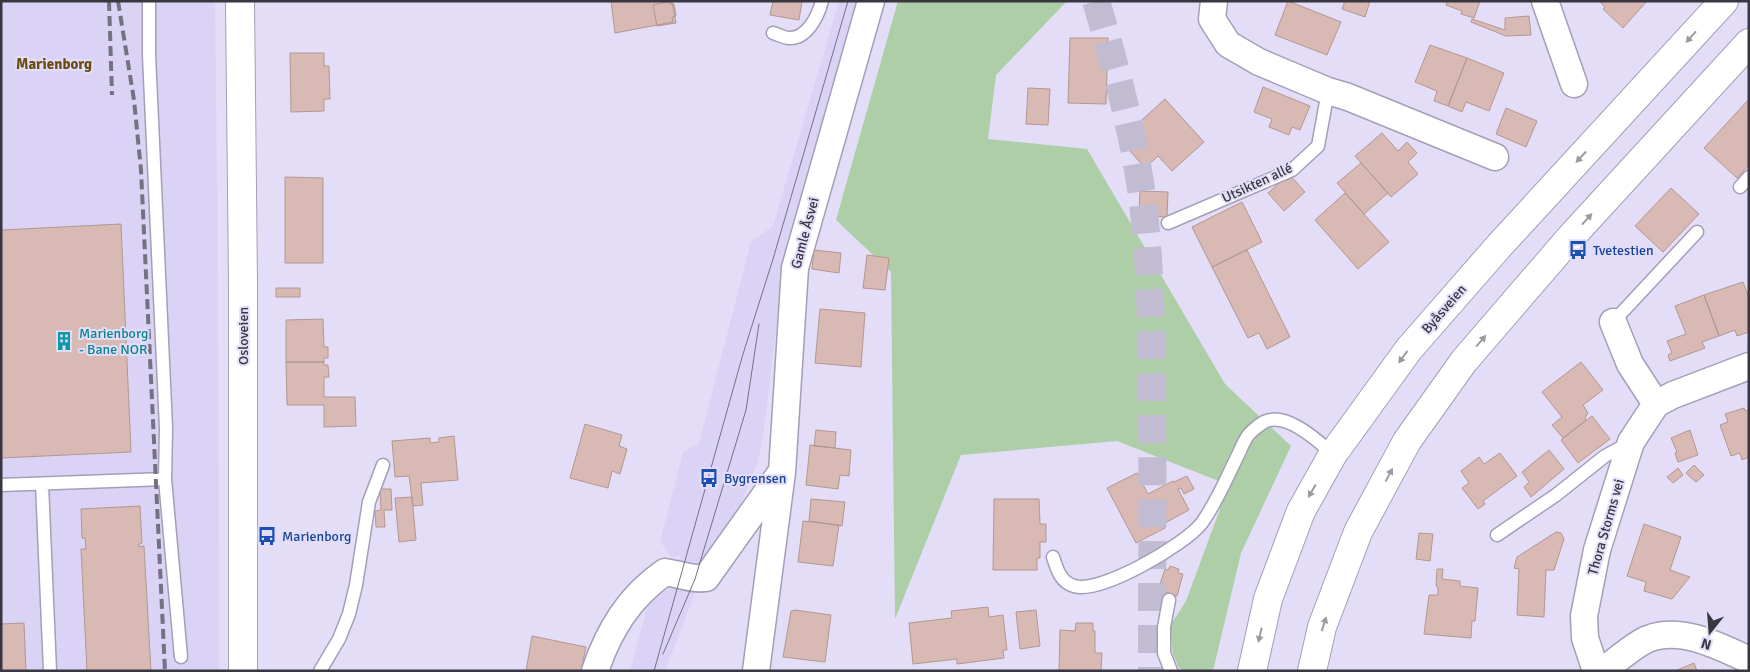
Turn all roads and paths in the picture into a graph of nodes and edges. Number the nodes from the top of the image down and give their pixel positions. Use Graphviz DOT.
graph roads {
  1 [pos="150,1"];
  2 [pos="240,1"];
  3 [pos="822,1"];
  4 [pos="871,1"];
  5 [pos="1214,1"];
  6 [pos="1545,1"];
  7 [pos="1724,1"];
  8 [pos="773,33"];
  9 [pos="1749,43"];
  10 [pos="1574,84"];
  11 [pos="1328,92"];
  12 [pos="1496,157"];
  13 [pos="1168,223"];
  14 [pos="1697,232"];
  15 [pos="1614,322"];
  16 [pos="1749,366"];
  17 [pos="1656,404"];
  18 [pos="1631,442"];
  19 [pos="1333,454"];
  20 [pos="383,465"];
  21 [pos="782,472"];
  22 [pos="165,479"];
  23 [pos="42,484"];
  24 [pos="1,485"];
  25 [pos="1497,535"];
  26 [pos="1053,557"];
  27 [pos="1169,600"];
  28 [pos="181,656"];
  29 [pos="1749,660"];
  30 [pos="50,671"];
  31 [pos="243,671"];
  32 [pos="320,671"];
  33 [pos="595,671"];
  34 [pos="756,671"];
  35 [pos="1172,671"];
  36 [pos="1252,671"];
  37 [pos="1312,671"];
  38 [pos="1596,671"];
  39 [pos="1603,671"];
  1 -- 22 [label="lane"];
  2 -- 31 [label="main road, Osloveien"];
  3 -- 8 [label="lane"];
  4 -- 21 [label="street, Gamle Åsvei"];
  5 -- 11 [label="street"];
  6 -- 10 [label="street"];
  7 -- 19 [label="main road, Byåsveien, one-way"];
  37 -- 9 [label="main road, one-way"];
  11 -- 12 [label="street"];
  11 -- 13 [label="lane, Utsikten allé"];
  14 -- 15 [label="lane"];
  15 -- 17 [label="street"];
  16 -- 17 [label="street"];
  17 -- 18 [label="street, Thora Storms vei"];
  18 -- 25 [label="lane, Thora Storms vei"];
  18 -- 38 [label="street, Thora Storms vei"];
  19 -- 26 [label="lane"];
  19 -- 36 [label="main road, Byåsveien, one-way"];
  20 -- 32 [label="lane"];
  21 -- 33 [label="street"];
  21 -- 34 [label="street, Gamle Åsvei"];
  22 -- 23 [label="lane"];
  22 -- 28 [label="lane"];
  23 -- 24 [label="lane"];
  23 -- 30 [label="lane"];
  27 -- 35 [label="lane"];
  29 -- 39 [label="street"];
}
